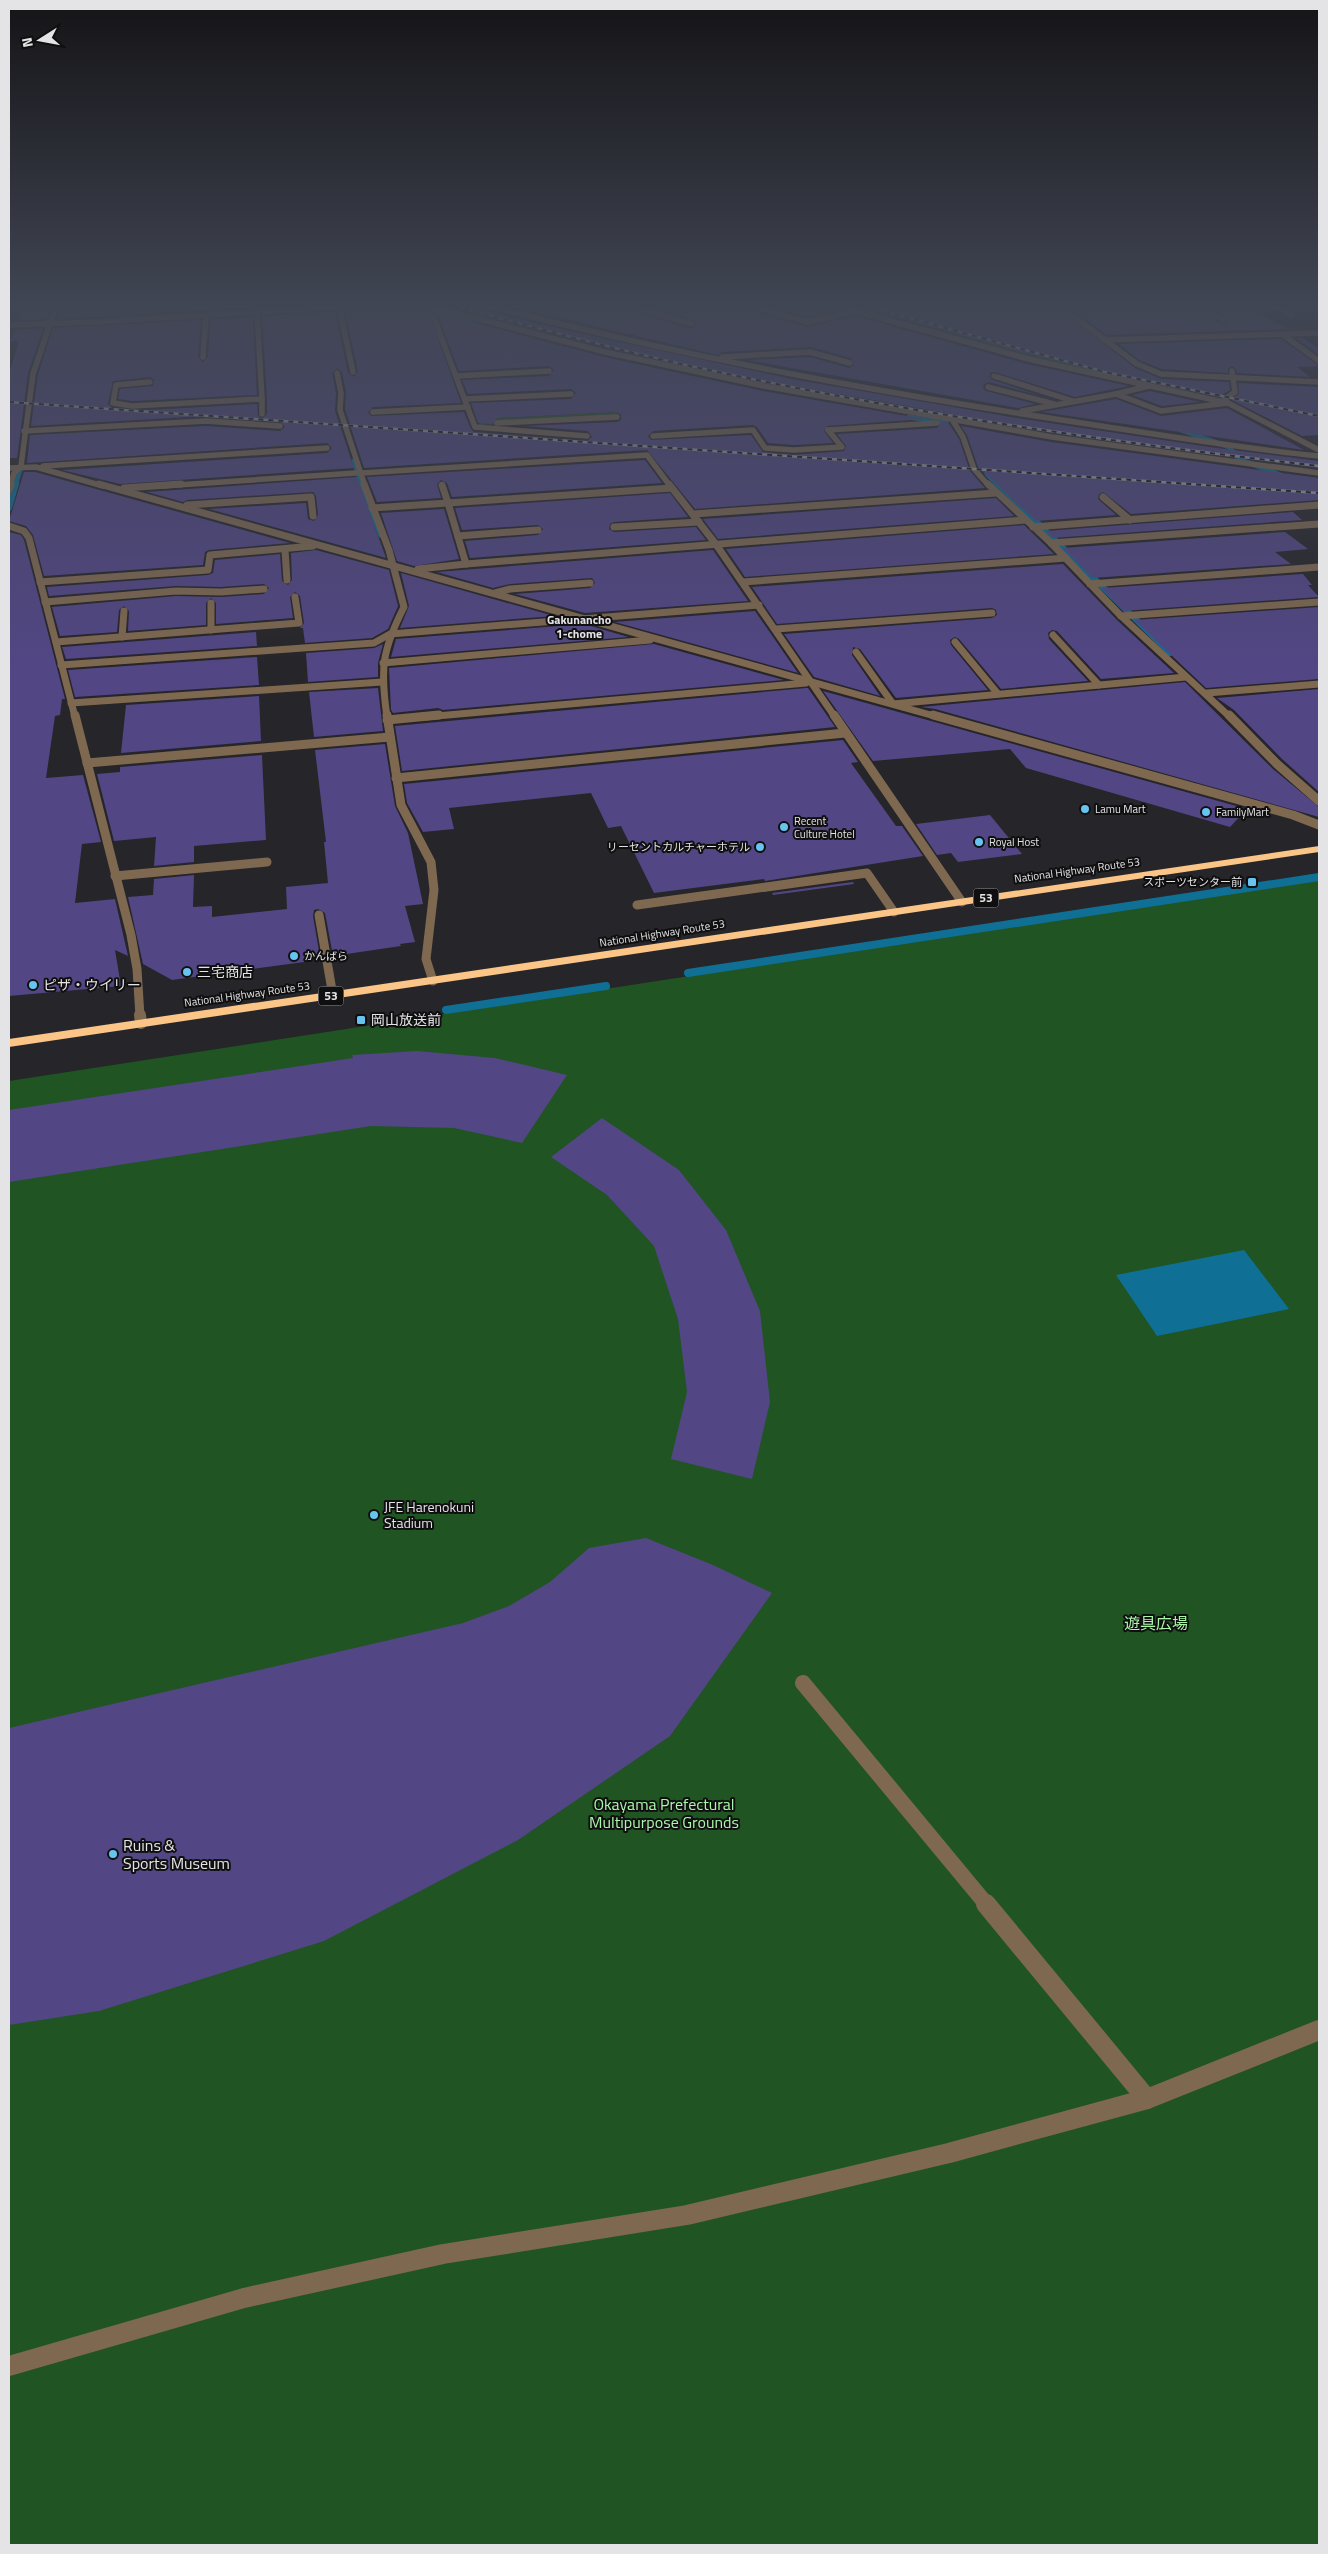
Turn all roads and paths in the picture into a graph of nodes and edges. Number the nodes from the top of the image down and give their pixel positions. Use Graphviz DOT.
graph roads {
  1 [pos="25,425"];
  2 [pos="130,425"];
  3 [pos="268,425"];
  4 [pos="345,425"];
  5 [pos="474,425"];
  6 [pos="903,425"];
  7 [pos="954,425"];
  8 [pos="992,425"];
  9 [pos="1059,425"];
  10 [pos="1270,425"];
  11 [pos="280,426"];
  12 [pos="24,431"];
  13 [pos="587,436"];
  14 [pos="653,436"];
  15 [pos="1109,437"];
  16 [pos="327,448"];
  17 [pos="1319,450"];
  18 [pos="1319,456"];
  19 [pos="9,460"];
  20 [pos="20,466"];
  21 [pos="36,467"];
  22 [pos="9,468"];
  23 [pos="359,473"];
  24 [pos="1319,473"];
  25 [pos="442,485"];
  26 [pos="114,488"];
  27 [pos="672,488"];
  28 [pos="9,490"];
  29 [pos="996,493"];
  30 [pos="1103,497"];
  31 [pos="448,503"];
  32 [pos="1319,505"];
  33 [pos="182,507"];
  34 [pos="372,508"];
  35 [pos="694,514"];
  36 [pos="313,516"];
  37 [pos="1026,520"];
  38 [pos="1130,520"];
  39 [pos="699,522"];
  40 [pos="1319,524"];
  41 [pos="9,526"];
  42 [pos="1039,527"];
  43 [pos="614,528"];
  44 [pos="538,530"];
  45 [pos="458,536"];
  46 [pos="1056,542"];
  47 [pos="715,543"];
  48 [pos="318,545"];
  49 [pos="285,550"];
  50 [pos="1066,558"];
  51 [pos="466,564"];
  52 [pos="1319,567"];
  53 [pos="394,568"];
  54 [pos="409,570"];
  55 [pos="287,580"];
  56 [pos="40,582"];
  57 [pos="743,582"];
  58 [pos="590,583"];
  59 [pos="1097,583"];
  60 [pos="264,589"];
  61 [pos="495,593"];
  62 [pos="295,597"];
  63 [pos="45,602"];
  64 [pos="1319,602"];
  65 [pos="211,603"];
  66 [pos="759,605"];
  67 [pos="124,611"];
  68 [pos="992,613"];
  69 [pos="1127,615"];
  70 [pos="586,619"];
  71 [pos="776,629"];
  72 [pos="211,630"];
  73 [pos="390,634"];
  74 [pos="1053,635"];
  75 [pos="122,637"];
  76 [pos="658,639"];
  77 [pos="56,642"];
  78 [pos="955,642"];
  79 [pos="856,652"];
  80 [pos="383,663"];
  81 [pos="61,666"];
  82 [pos="1186,677"];
  83 [pos="382,682"];
  84 [pos="814,682"];
  85 [pos="1319,684"];
  86 [pos="1099,685"];
  87 [pos="1207,693"];
  88 [pos="998,694"];
  89 [pos="71,703"];
  90 [pos="892,704"];
  91 [pos="387,720"];
  92 [pos="846,733"];
  93 [pos="390,738"];
  94 [pos="87,763"];
  95 [pos="396,778"];
  96 [pos="1319,801"];
  97 [pos="1319,825"];
  98 [pos="1319,849"];
  99 [pos="267,862"];
  100 [pos="115,876"];
  101 [pos="962,902"];
  102 [pos="638,905"];
  103 [pos="894,912"];
  104 [pos="319,915"];
  105 [pos="433,981"];
  106 [pos="333,996"];
  107 [pos="141,1023"];
  108 [pos="9,1042"];
  109 [pos="803,1683"];
  110 [pos="1319,2030"];
  111 [pos="1147,2099"];
  112 [pos="9,2366"];
  1 -- 12 [label="street"];
  2 -- 12 [label="street"];
  3 -- 11 [label="street"];
  4 -- 23 [label="street"];
  5 -- 13 [label="street"];
  6 -- 14 [label="street"];
  7 -- 29 [label="street"];
  8 -- 15 [label="street"];
  9 -- 15 [label="street"];
  10 -- 17 [label="street"];
  12 -- 20 [label="street"];
  15 -- 18 [label="street"];
  15 -- 24 [label="street"];
  16 -- 21 [label="street"];
  19 -- 20 [label="street"];
  20 -- 21 [label="street"];
  20 -- 22 [label="street"];
  20 -- 28 [label="street"];
  21 -- 26 [label="street"];
  23 -- 26 [label="street"];
  23 -- 27 [label="street"];
  23 -- 34 [label="street"];
  25 -- 31 [label="street"];
  26 -- 33 [label="street"];
  27 -- 31 [label="street"];
  27 -- 35 [label="street"];
  29 -- 35 [label="street"];
  29 -- 37 [label="street"];
  30 -- 38 [label="street"];
  31 -- 34 [label="street"];
  31 -- 45 [label="street"];
  32 -- 38 [label="street"];
  33 -- 36 [label="street"];
  33 -- 48 [label="street"];
  34 -- 53 [label="street"];
  35 -- 39 [label="street"];
  37 -- 42 [label="street"];
  37 -- 47 [label="street"];
  38 -- 42 [label="street"];
  39 -- 43 [label="street"];
  39 -- 47 [label="street"];
  40 -- 46 [label="street"];
  41 -- 56 [label="street"];
  42 -- 46 [label="street"];
  44 -- 45 [label="street"];
  45 -- 51 [label="street"];
  46 -- 50 [label="street"];
  47 -- 51 [label="street"];
  47 -- 57 [label="street"];
  48 -- 49 [label="street"];
  48 -- 53 [label="street"];
  49 -- 55 [label="street"];
  49 -- 56 [label="street"];
  50 -- 57 [label="street"];
  50 -- 59 [label="street"];
  51 -- 54 [label="street"];
  52 -- 59 [label="street"];
  53 -- 54 [label="street"];
  53 -- 73 [label="street"];
  54 -- 61 [label="street"];
  56 -- 63 [label="street"];
  57 -- 66 [label="street"];
  58 -- 61 [label="street"];
  59 -- 69 [label="street"];
  60 -- 63 [label="street"];
  61 -- 70 [label="street"];
  62 -- 72 [label="street"];
  63 -- 77 [label="street"];
  64 -- 69 [label="street"];
  65 -- 72 [label="street"];
  66 -- 70 [label="street"];
  66 -- 71 [label="street"];
  67 -- 75 [label="street"];
  68 -- 71 [label="street"];
  69 -- 82 [label="street"];
  70 -- 73 [label="street"];
  70 -- 76 [label="street"];
  71 -- 84 [label="street"];
  72 -- 75 [label="street"];
  73 -- 80 [label="street"];
  73 -- 81 [label="street"];
  74 -- 86 [label="street"];
  75 -- 77 [label="street"];
  76 -- 80 [label="street"];
  76 -- 84 [label="street"];
  77 -- 81 [label="street"];
  78 -- 88 [label="street"];
  79 -- 90 [label="street"];
  80 -- 83 [label="street"];
  81 -- 89 [label="street"];
  82 -- 86 [label="street"];
  82 -- 87 [label="street"];
  83 -- 89 [label="street"];
  83 -- 91 [label="street"];
  84 -- 90 [label="street"];
  84 -- 91 [label="street"];
  84 -- 92 [label="street"];
  85 -- 87 [label="street"];
  86 -- 88 [label="street"];
  87 -- 96 [label="street"];
  88 -- 90 [label="street"];
  89 -- 94 [label="street"];
  90 -- 97 [label="street"];
  91 -- 93 [label="street"];
  92 -- 95 [label="street"];
  92 -- 101 [label="street"];
  93 -- 94 [label="street"];
  93 -- 95 [label="street"];
  94 -- 100 [label="street"];
  95 -- 105 [label="street"];
  98 -- 101 [label="highway, National Highway Route 53 / 53"];
  99 -- 100 [label="street"];
  100 -- 107 [label="street"];
  101 -- 103 [label="highway, National Highway Route 53 / 53"];
  102 -- 103 [label="street"];
  103 -- 105 [label="highway, National Highway Route 53 / 53"];
  104 -- 106 [label="street"];
  105 -- 106 [label="highway, National Highway Route 53 / 53"];
  106 -- 107 [label="highway, National Highway Route 53 / 53"];
  107 -- 108 [label="highway, National Highway Route 53 / 53"];
  109 -- 111 [label="street"];
  110 -- 111 [label="street"];
  111 -- 112 [label="street"];
}
